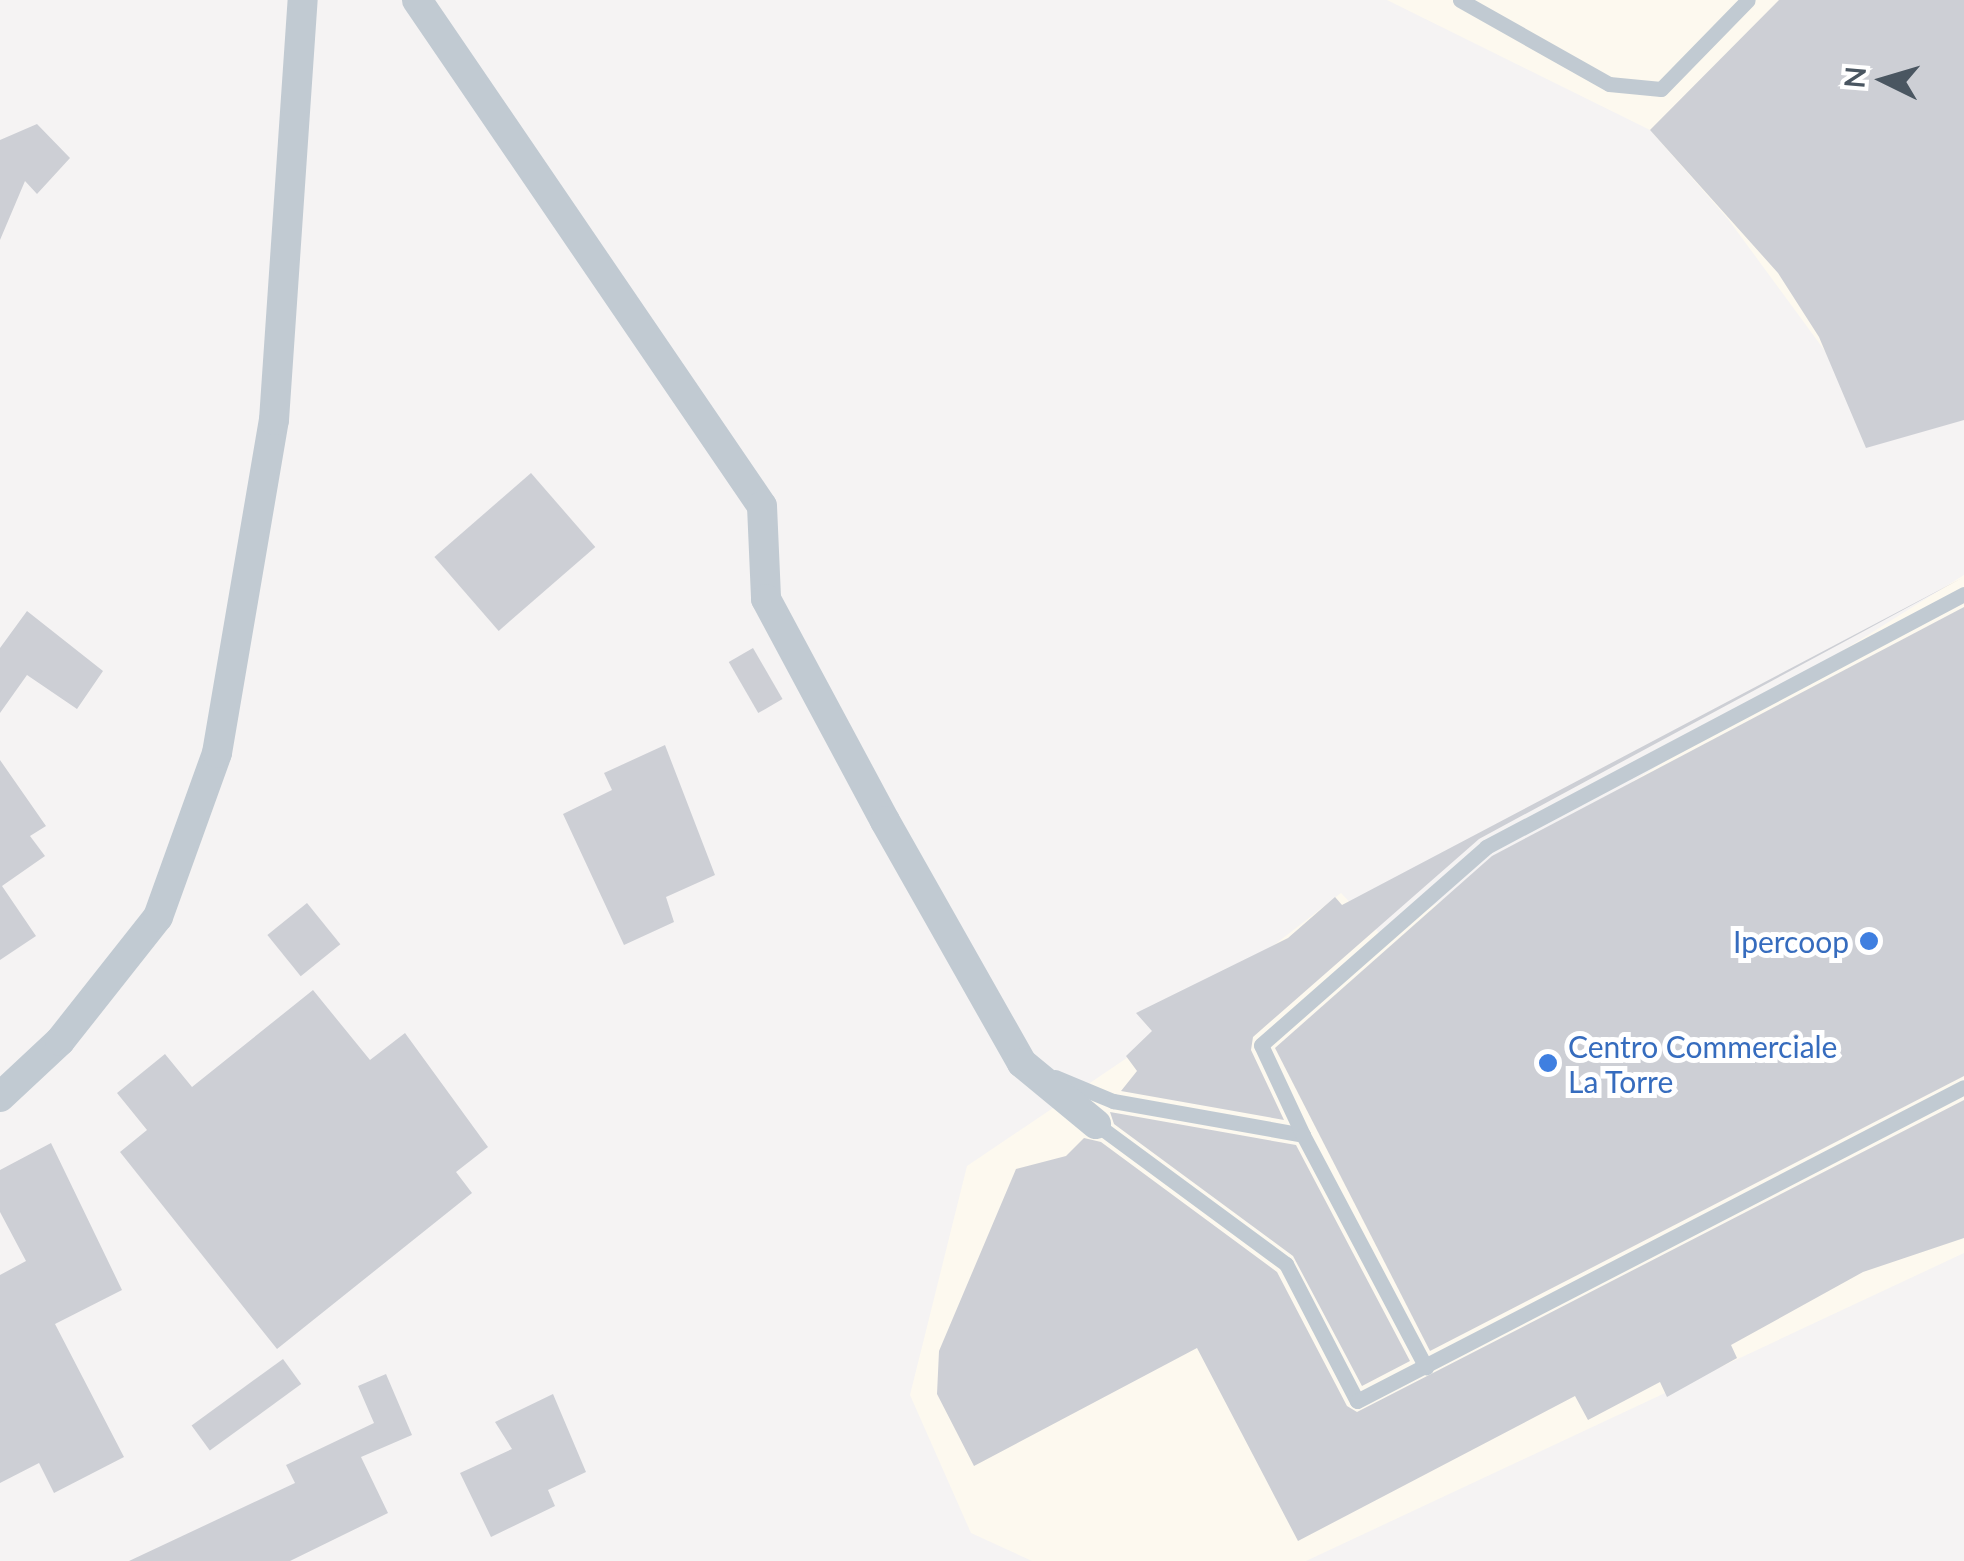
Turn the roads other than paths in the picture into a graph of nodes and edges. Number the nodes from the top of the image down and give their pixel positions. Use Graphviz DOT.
graph roads {
  1 [pos="303,0"];
  2 [pos="417,0"];
  3 [pos="1460,0"];
  4 [pos="1748,0"];
  5 [pos="1964,594"];
  6 [pos="1022,1064"];
  7 [pos="1964,1086"];
  8 [pos="0,1098"];
  9 [pos="1096,1124"];
  10 [pos="1303,1135"];
  11 [pos="1426,1367"];
  1 -- 8 [label="street"];
  2 -- 6 [label="street"];
  3 -- 4 [label="lane"];
  5 -- 10 [label="lane"];
  6 -- 9 [label="street"];
  6 -- 10 [label="lane"];
  7 -- 11 [label="lane"];
  9 -- 11 [label="lane"];
  10 -- 11 [label="lane"];
}
